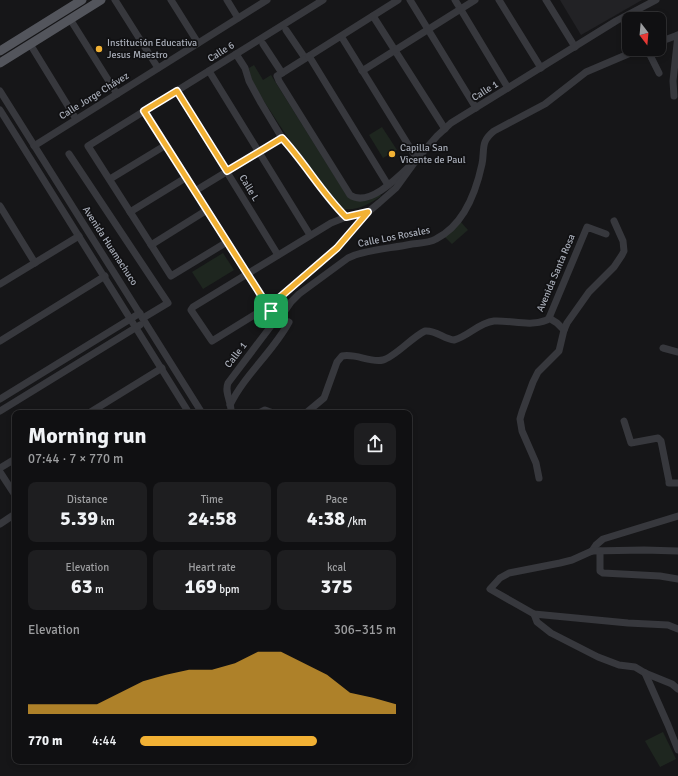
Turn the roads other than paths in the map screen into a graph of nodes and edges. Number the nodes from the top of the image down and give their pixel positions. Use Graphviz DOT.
graph roads {
  1 [pos="82,0"];
  2 [pos="101,0"];
  3 [pos="115,0"];
  4 [pos="171,0"];
  5 [pos="226,0"];
  6 [pos="267,0"];
  7 [pos="323,0"];
  8 [pos="398,0"];
  9 [pos="410,0"];
  10 [pos="455,0"];
  11 [pos="476,0"];
  12 [pos="500,0"];
  13 [pos="546,0"];
  14 [pos="656,0"];
  15 [pos="663,0"];
  16 [pos="461,9"];
  17 [pos="632,12"];
  18 [pos="373,16"];
  19 [pos="238,18"];
  20 [pos="622,18"];
  21 [pos="70,19"];
  22 [pos="428,29"];
  23 [pos="286,30"];
  24 [pos="678,35"];
  25 [pos="341,36"];
  26 [pos="666,39"];
  27 [pos="198,43"];
  28 [pos="30,44"];
  29 [pos="263,44"];
  30 [pos="575,46"];
  31 [pos="395,50"];
  32 [pos="0,51"];
  33 [pos="236,54"];
  34 [pos="624,56"];
  35 [pos="650,56"];
  36 [pos="307,57"];
  37 [pos="0,63"];
  38 [pos="158,68"];
  39 [pos="541,68"];
  40 [pos="209,71"];
  41 [pos="362,71"];
  42 [pos="659,73"];
  43 [pos="280,74"];
  44 [pos="508,88"];
  45 [pos="0,91"];
  46 [pos="177,91"];
  47 [pos="117,94"];
  48 [pos="674,96"];
  49 [pos="476,108"];
  50 [pos="0,110"];
  51 [pos="144,111"];
  52 [pos="76,119"];
  53 [pos="445,129"];
  54 [pos="282,138"];
  55 [pos="166,145"];
  56 [pos="34,146"];
  57 [pos="259,152"];
  58 [pos="69,154"];
  59 [pos="417,159"];
  60 [pos="227,171"];
  61 [pos="187,178"];
  62 [pos="110,179"];
  63 [pos="388,185"];
  64 [pos="195,191"];
  65 [pos="0,206"];
  66 [pos="207,210"];
  67 [pos="130,212"];
  68 [pos="368,212"];
  69 [pos="346,217"];
  70 [pos="614,221"];
  71 [pos="606,234"];
  72 [pos="310,235"];
  73 [pos="79,236"];
  74 [pos="227,242"];
  75 [pos="151,245"];
  76 [pos="278,255"];
  77 [pos="35,263"];
  78 [pos="247,274"];
  79 [pos="105,276"];
  80 [pos="0,284"];
  81 [pos="270,312"];
  82 [pos="143,318"];
  83 [pos="549,318"];
  84 [pos="131,319"];
  85 [pos="289,322"];
  86 [pos="136,327"];
  87 [pos="564,330"];
  88 [pos="0,341"];
  89 [pos="212,341"];
  90 [pos="663,348"];
  91 [pos="678,352"];
  92 [pos="162,368"];
  93 [pos="0,399"];
  94 [pos="230,405"];
  95 [pos="94,410"];
  96 [pos="184,410"];
  97 [pos="200,410"];
  98 [pos="231,410"];
  99 [pos="310,410"];
  100 [pos="0,411"];
  101 [pos="624,421"];
  102 [pos="12,461"];
  103 [pos="0,468"];
  104 [pos="0,472"];
  105 [pos="539,478"];
  106 [pos="678,483"];
  107 [pos="12,490"];
  108 [pos="12,516"];
  109 [pos="678,516"];
  110 [pos="0,524"];
  111 [pos="596,551"];
  112 [pos="678,551"];
  113 [pos="678,579"];
  114 [pos="534,614"];
  115 [pos="678,629"];
  116 [pos="645,673"];
  117 [pos="678,689"];
  118 [pos="675,734"];
  119 [pos="678,750"];
  1 -- 32 [label="main road"];
  2 -- 21 [label="main road"];
  3 -- 38 [label="street"];
  4 -- 27 [label="street"];
  5 -- 19 [label="street"];
  6 -- 19 [label="street, Calle Jorge Chávez"];
  7 -- 33 [label="street, Calle 6"];
  8 -- 18 [label="street"];
  9 -- 22 [label="street"];
  10 -- 16 [label="street"];
  11 -- 16 [label="street"];
  12 -- 39 [label="street"];
  13 -- 30 [label="street"];
  14 -- 17 [label="street, Calle 1"];
  15 -- 17 [label="street, Calle 1"];
  16 -- 22 [label="street"];
  16 -- 44 [label="street"];
  18 -- 25 [label="street"];
  18 -- 31 [label="street"];
  19 -- 27 [label="street, Calle Jorge Chávez"];
  20 -- 30 [label="street, Calle 1"];
  21 -- 28 [label="main road"];
  21 -- 47 [label="street"];
  22 -- 31 [label="street"];
  22 -- 49 [label="street"];
  23 -- 36 [label="street"];
  24 -- 26 [label="street"];
  24 -- 48 [label="street"];
  25 -- 36 [label="street"];
  25 -- 41 [label="street"];
  27 -- 38 [label="street, Calle Jorge Chávez"];
  28 -- 37 [label="main road"];
  28 -- 52 [label="street"];
  29 -- 43 [label="street"];
  30 -- 39 [label="street, Calle 1"];
  31 -- 41 [label="street"];
  31 -- 53 [label="street"];
  33 -- 40 [label="street, Calle 6"];
  33 -- 54 [label="street"];
  34 -- 81 [label="street, Calle Los Rosales"];
  35 -- 42 [label="street"];
  36 -- 43 [label="street"];
  36 -- 63 [label="street"];
  38 -- 47 [label="street, Calle Jorge Chávez"];
  39 -- 44 [label="street, Calle 1"];
  40 -- 46 [label="street, Calle 6"];
  40 -- 57 [label="street"];
  41 -- 59 [label="street"];
  43 -- 63 [label="street"];
  44 -- 49 [label="street, Calle 1"];
  45 -- 56 [label="street, Avenida Huamachuco"];
  46 -- 51 [label="street, Calle 6"];
  46 -- 60 [label="street, Calle L"];
  47 -- 52 [label="street, Calle Jorge Chávez"];
  49 -- 53 [label="street, Calle 1"];
  50 -- 73 [label="street, Avenida Huamachuco"];
  51 -- 55 [label="street"];
  51 -- 62 [label="street, Calle 6"];
  52 -- 56 [label="street, Calle Jorge Chávez"];
  53 -- 59 [label="street, Calle 1"];
  54 -- 57 [label="street"];
  54 -- 69 [label="street"];
  55 -- 61 [label="street"];
  55 -- 62 [label="street"];
  56 -- 82 [label="street, Avenida Huamachuco"];
  57 -- 60 [label="street"];
  57 -- 72 [label="street"];
  58 -- 82 [label="street"];
  59 -- 63 [label="street"];
  59 -- 68 [label="street, Calle 1"];
  60 -- 64 [label="street"];
  60 -- 76 [label="street, Calle L"];
  61 -- 64 [label="street"];
  61 -- 67 [label="street"];
  62 -- 67 [label="street"];
  64 -- 66 [label="street"];
  65 -- 77 [label="street"];
  66 -- 74 [label="street"];
  66 -- 75 [label="street"];
  67 -- 75 [label="street"];
  68 -- 69 [label="street, Calle 1"];
  68 -- 81 [label="street, Calle 1"];
  69 -- 72 [label="street, Calle 1"];
  70 -- 87 [label="street"];
  71 -- 83 [label="street, Avenida Santa Rosa"];
  72 -- 76 [label="street, Calle 1"];
  73 -- 77 [label="street"];
  73 -- 79 [label="street, Avenida Huamachuco"];
  74 -- 75 [label="street"];
  74 -- 78 [label="street"];
  76 -- 78 [label="street, Calle 1"];
  77 -- 80 [label="street"];
  78 -- 81 [label="street"];
  78 -- 89 [label="street, Calle 1"];
  79 -- 84 [label="street, Avenida Huamachuco"];
  79 -- 88 [label="street"];
  81 -- 89 [label="street, Calle Los Rosales"];
  81 -- 94 [label="street, Calle 1"];
  82 -- 84 [label="street"];
  82 -- 86 [label="street"];
  82 -- 97 [label="street, Avenida Huamachuco"];
  83 -- 87 [label="street"];
  83 -- 99 [label="street, Avenida Santa Rosa"];
  84 -- 86 [label="street, Avenida Huamachuco"];
  84 -- 93 [label="street"];
  85 -- 94 [label="street"];
  86 -- 92 [label="street, Avenida Huamachuco"];
  86 -- 100 [label="street"];
  87 -- 105 [label="street"];
  90 -- 91 [label="street"];
  92 -- 95 [label="street"];
  92 -- 96 [label="street, Avenida Huamachuco"];
  94 -- 98 [label="street, Calle 1"];
  101 -- 106 [label="street"];
  102 -- 103 [label="street"];
  104 -- 107 [label="street"];
  108 -- 110 [label="street"];
  109 -- 111 [label="street"];
  111 -- 112 [label="street"];
  111 -- 113 [label="street"];
  111 -- 114 [label="street"];
  114 -- 115 [label="street"];
  114 -- 116 [label="street"];
  116 -- 117 [label="street"];
  116 -- 118 [label="street"];
  118 -- 119 [label="street"];
}
